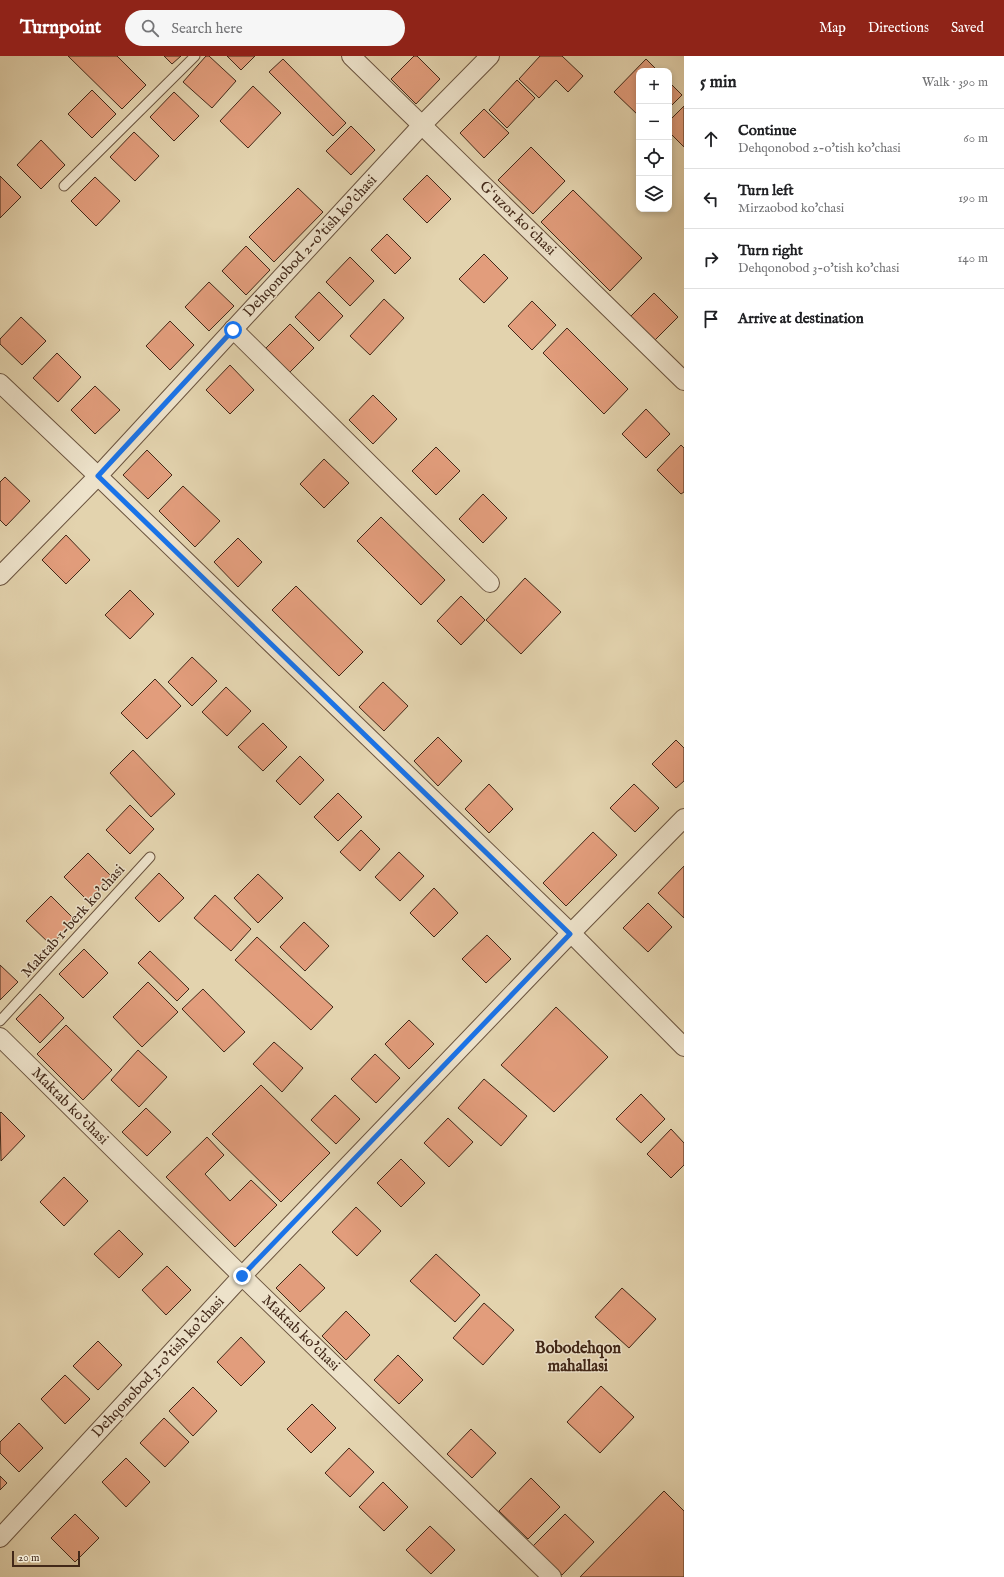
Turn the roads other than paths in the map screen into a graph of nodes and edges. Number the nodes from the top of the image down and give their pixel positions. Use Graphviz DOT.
graph roads {
  1 [pos="195,56"];
  2 [pos="351,56"];
  3 [pos="490,56"];
  4 [pos="422,125"];
  5 [pos="64,186"];
  6 [pos="233,330"];
  7 [pos="684,381"];
  8 [pos="0,383"];
  9 [pos="98,476"];
  10 [pos="0,576"];
  11 [pos="490,583"];
  12 [pos="684,818"];
  13 [pos="150,857"];
  14 [pos="570,934"];
  15 [pos="0,1021"];
  16 [pos="0,1037"];
  17 [pos="684,1046"];
  18 [pos="242,1276"];
  19 [pos="0,1538"];
  20 [pos="552,1577"];
  1 -- 5 [label="lane"];
  2 -- 4 [label="street, Gʻuzor koʻchasi"];
  3 -- 4 [label="street, Dehqonobod 2-o'tish ko'chasi"];
  4 -- 6 [label="street, Dehqonobod 2-o'tish ko'chasi"];
  4 -- 7 [label="street, Gʻuzor koʻchasi"];
  6 -- 9 [label="street, Dehqonobod 2-o'tish ko'chasi"];
  6 -- 11 [label="street"];
  8 -- 9 [label="street"];
  9 -- 10 [label="street, Dehqonobod 2-o'tish ko'chasi"];
  9 -- 14 [label="street"];
  12 -- 14 [label="street, Dehqonobod 3-o'tish ko'chasi"];
  13 -- 15 [label="lane, Maktab 1-berk ko'chasi"];
  14 -- 17 [label="street"];
  14 -- 18 [label="street, Dehqonobod 3-o'tish ko'chasi"];
  16 -- 18 [label="street, Maktab ko'chasi"];
  18 -- 19 [label="street, Dehqonobod 3-o'tish ko'chasi"];
  18 -- 20 [label="street, Maktab ko'chasi"];
}
